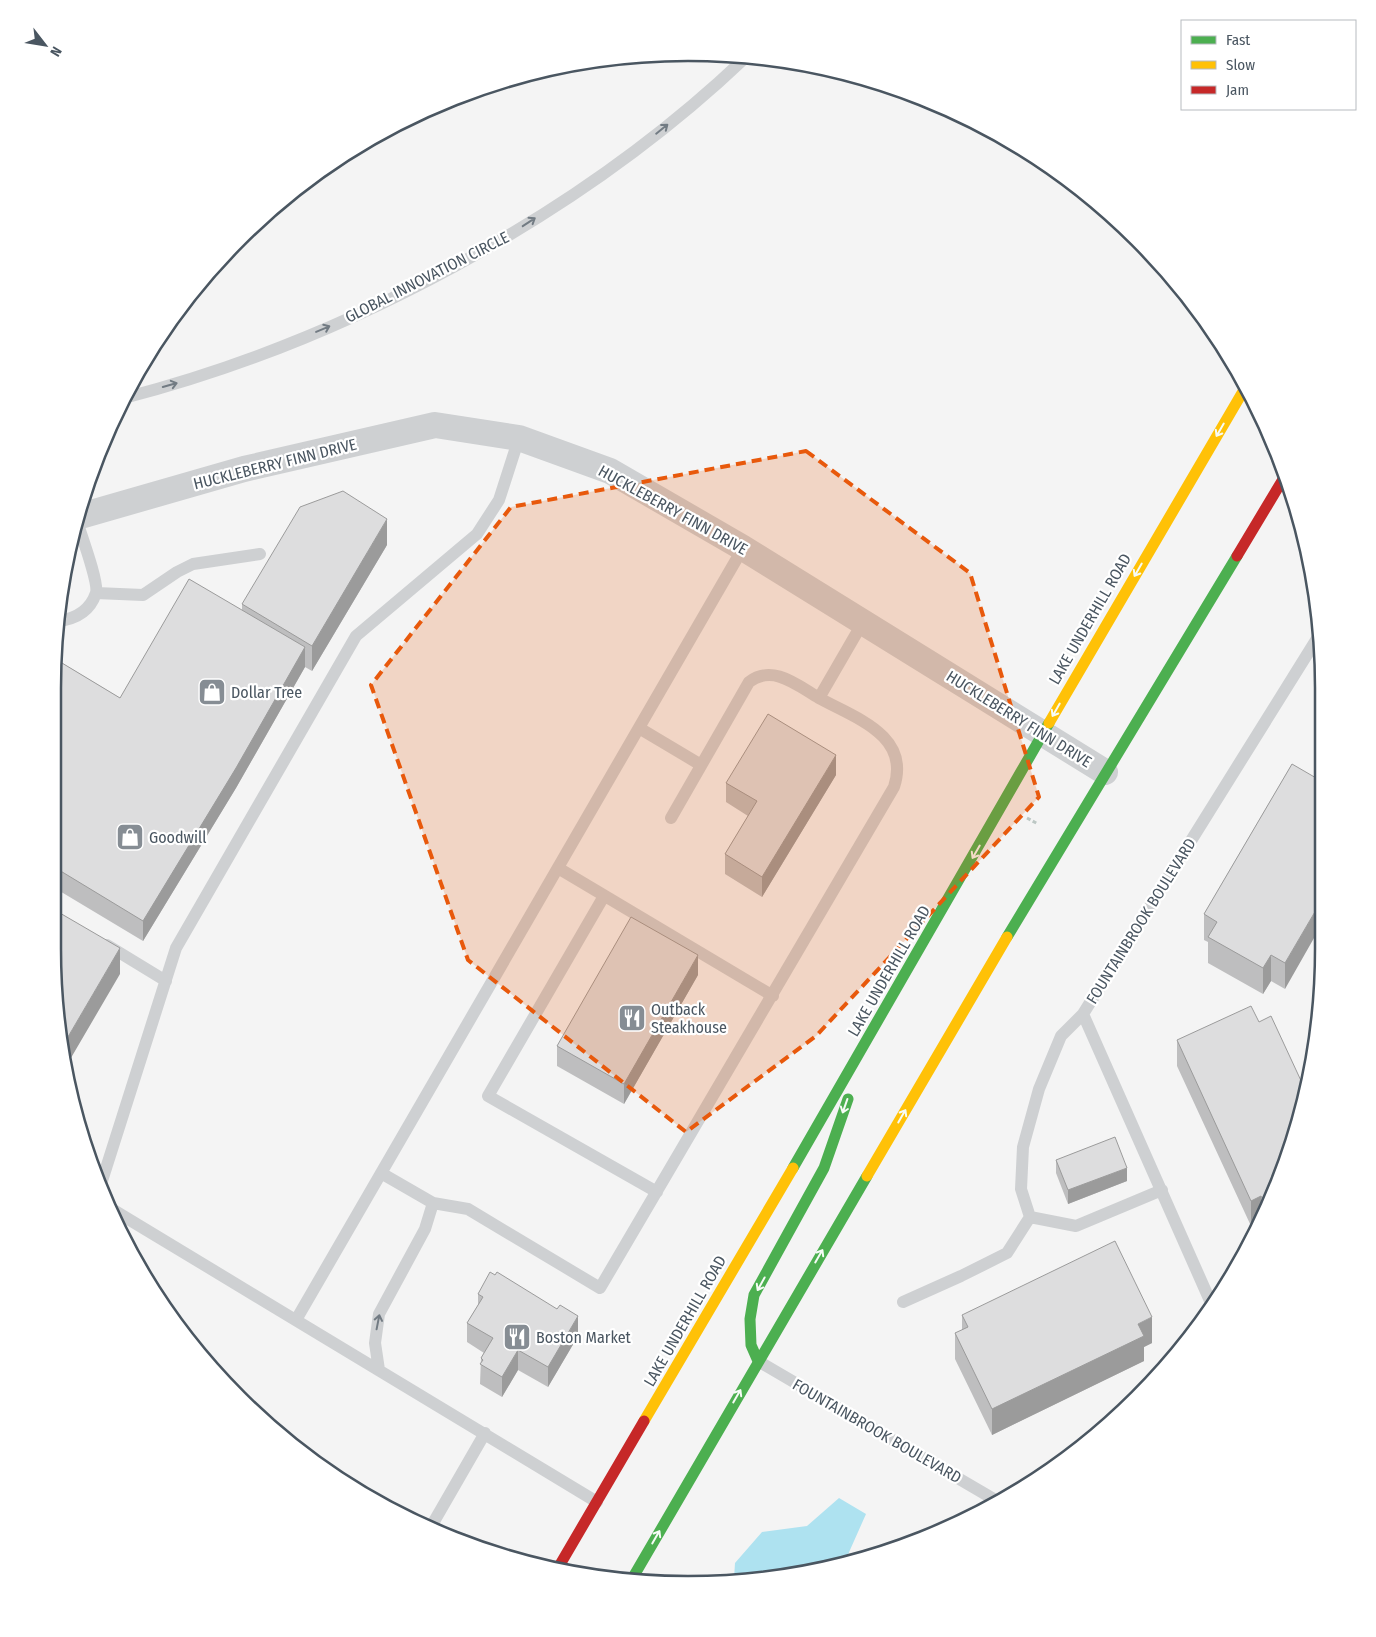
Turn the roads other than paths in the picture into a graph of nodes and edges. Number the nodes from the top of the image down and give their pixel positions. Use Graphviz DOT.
graph roads {
  1 [pos="738,64"];
  2 [pos="1241,394"];
  3 [pos="135,395"];
  4 [pos="519,438"];
  5 [pos="1280,483"];
  6 [pos="87,514"];
  7 [pos="81,534"];
  8 [pos="743,548"];
  9 [pos="260,554"];
  10 [pos="96,593"];
  11 [pos="66,620"];
  12 [pos="863,622"];
  13 [pos="1313,645"];
  14 [pos="819,698"];
  15 [pos="639,728"];
  16 [pos="1042,734"];
  17 [pos="701,765"];
  18 [pos="1105,772"];
  19 [pos="671,818"];
  20 [pos="558,868"];
  21 [pos="604,896"];
  22 [pos="94,938"];
  23 [pos="166,981"];
  24 [pos="773,996"];
  25 [pos="1083,1014"];
  26 [pos="867,1043"];
  27 [pos="381,1173"];
  28 [pos="104,1175"];
  29 [pos="1162,1190"];
  30 [pos="657,1192"];
  31 [pos="433,1203"];
  32 [pos="121,1214"];
  33 [pos="1030,1217"];
  34 [pos="1209,1298"];
  35 [pos="903,1302"];
  36 [pos="296,1320"];
  37 [pos="758,1360"];
  38 [pos="379,1370"];
  39 [pos="485,1433"];
  40 [pos="991,1497"];
  41 [pos="598,1502"];
  42 [pos="434,1522"];
  43 [pos="561,1563"];
  44 [pos="636,1573"];
  3 -- 1 [label="lane, GLOBAL INNOVATION CIRCLE, one-way"];
  2 -- 16 [label="street, LAKE UNDERHILL ROAD, one-way"];
  4 -- 6 [label="street, HUCKLEBERRY FINN DRIVE"];
  4 -- 8 [label="street, HUCKLEBERRY FINN DRIVE"];
  4 -- 23 [label="lane"];
  5 -- 18 [label="street"];
  7 -- 10 [label="lane"];
  8 -- 12 [label="street, HUCKLEBERRY FINN DRIVE"];
  8 -- 15 [label="lane"];
  9 -- 10 [label="lane"];
  10 -- 11 [label="lane"];
  12 -- 14 [label="lane"];
  12 -- 16 [label="street, HUCKLEBERRY FINN DRIVE"];
  13 -- 25 [label="lane, FOUNTAINBROOK BOULEVARD"];
  14 -- 17 [label="lane"];
  14 -- 24 [label="lane"];
  15 -- 17 [label="lane"];
  15 -- 20 [label="lane"];
  16 -- 18 [label="street, HUCKLEBERRY FINN DRIVE"];
  16 -- 26 [label="street, LAKE UNDERHILL ROAD, one-way"];
  17 -- 19 [label="lane"];
  37 -- 18 [label="street, one-way"];
  20 -- 21 [label="lane"];
  20 -- 27 [label="lane"];
  21 -- 24 [label="lane"];
  21 -- 30 [label="lane"];
  22 -- 23 [label="lane"];
  23 -- 28 [label="lane"];
  24 -- 30 [label="lane"];
  25 -- 29 [label="lane, FOUNTAINBROOK BOULEVARD"];
  25 -- 33 [label="lane"];
  26 -- 37 [label="street, one-way"];
  26 -- 41 [label="street, LAKE UNDERHILL ROAD"];
  27 -- 31 [label="lane"];
  27 -- 36 [label="lane"];
  29 -- 33 [label="lane"];
  29 -- 34 [label="lane, FOUNTAINBROOK BOULEVARD"];
  30 -- 31 [label="lane"];
  38 -- 31 [label="lane, one-way"];
  32 -- 36 [label="lane"];
  33 -- 35 [label="lane"];
  36 -- 38 [label="lane"];
  37 -- 40 [label="lane, FOUNTAINBROOK BOULEVARD"];
  44 -- 37 [label="street, one-way"];
  38 -- 39 [label="lane"];
  39 -- 41 [label="lane"];
  39 -- 42 [label="lane"];
  41 -- 43 [label="street, LAKE UNDERHILL ROAD"];
}
